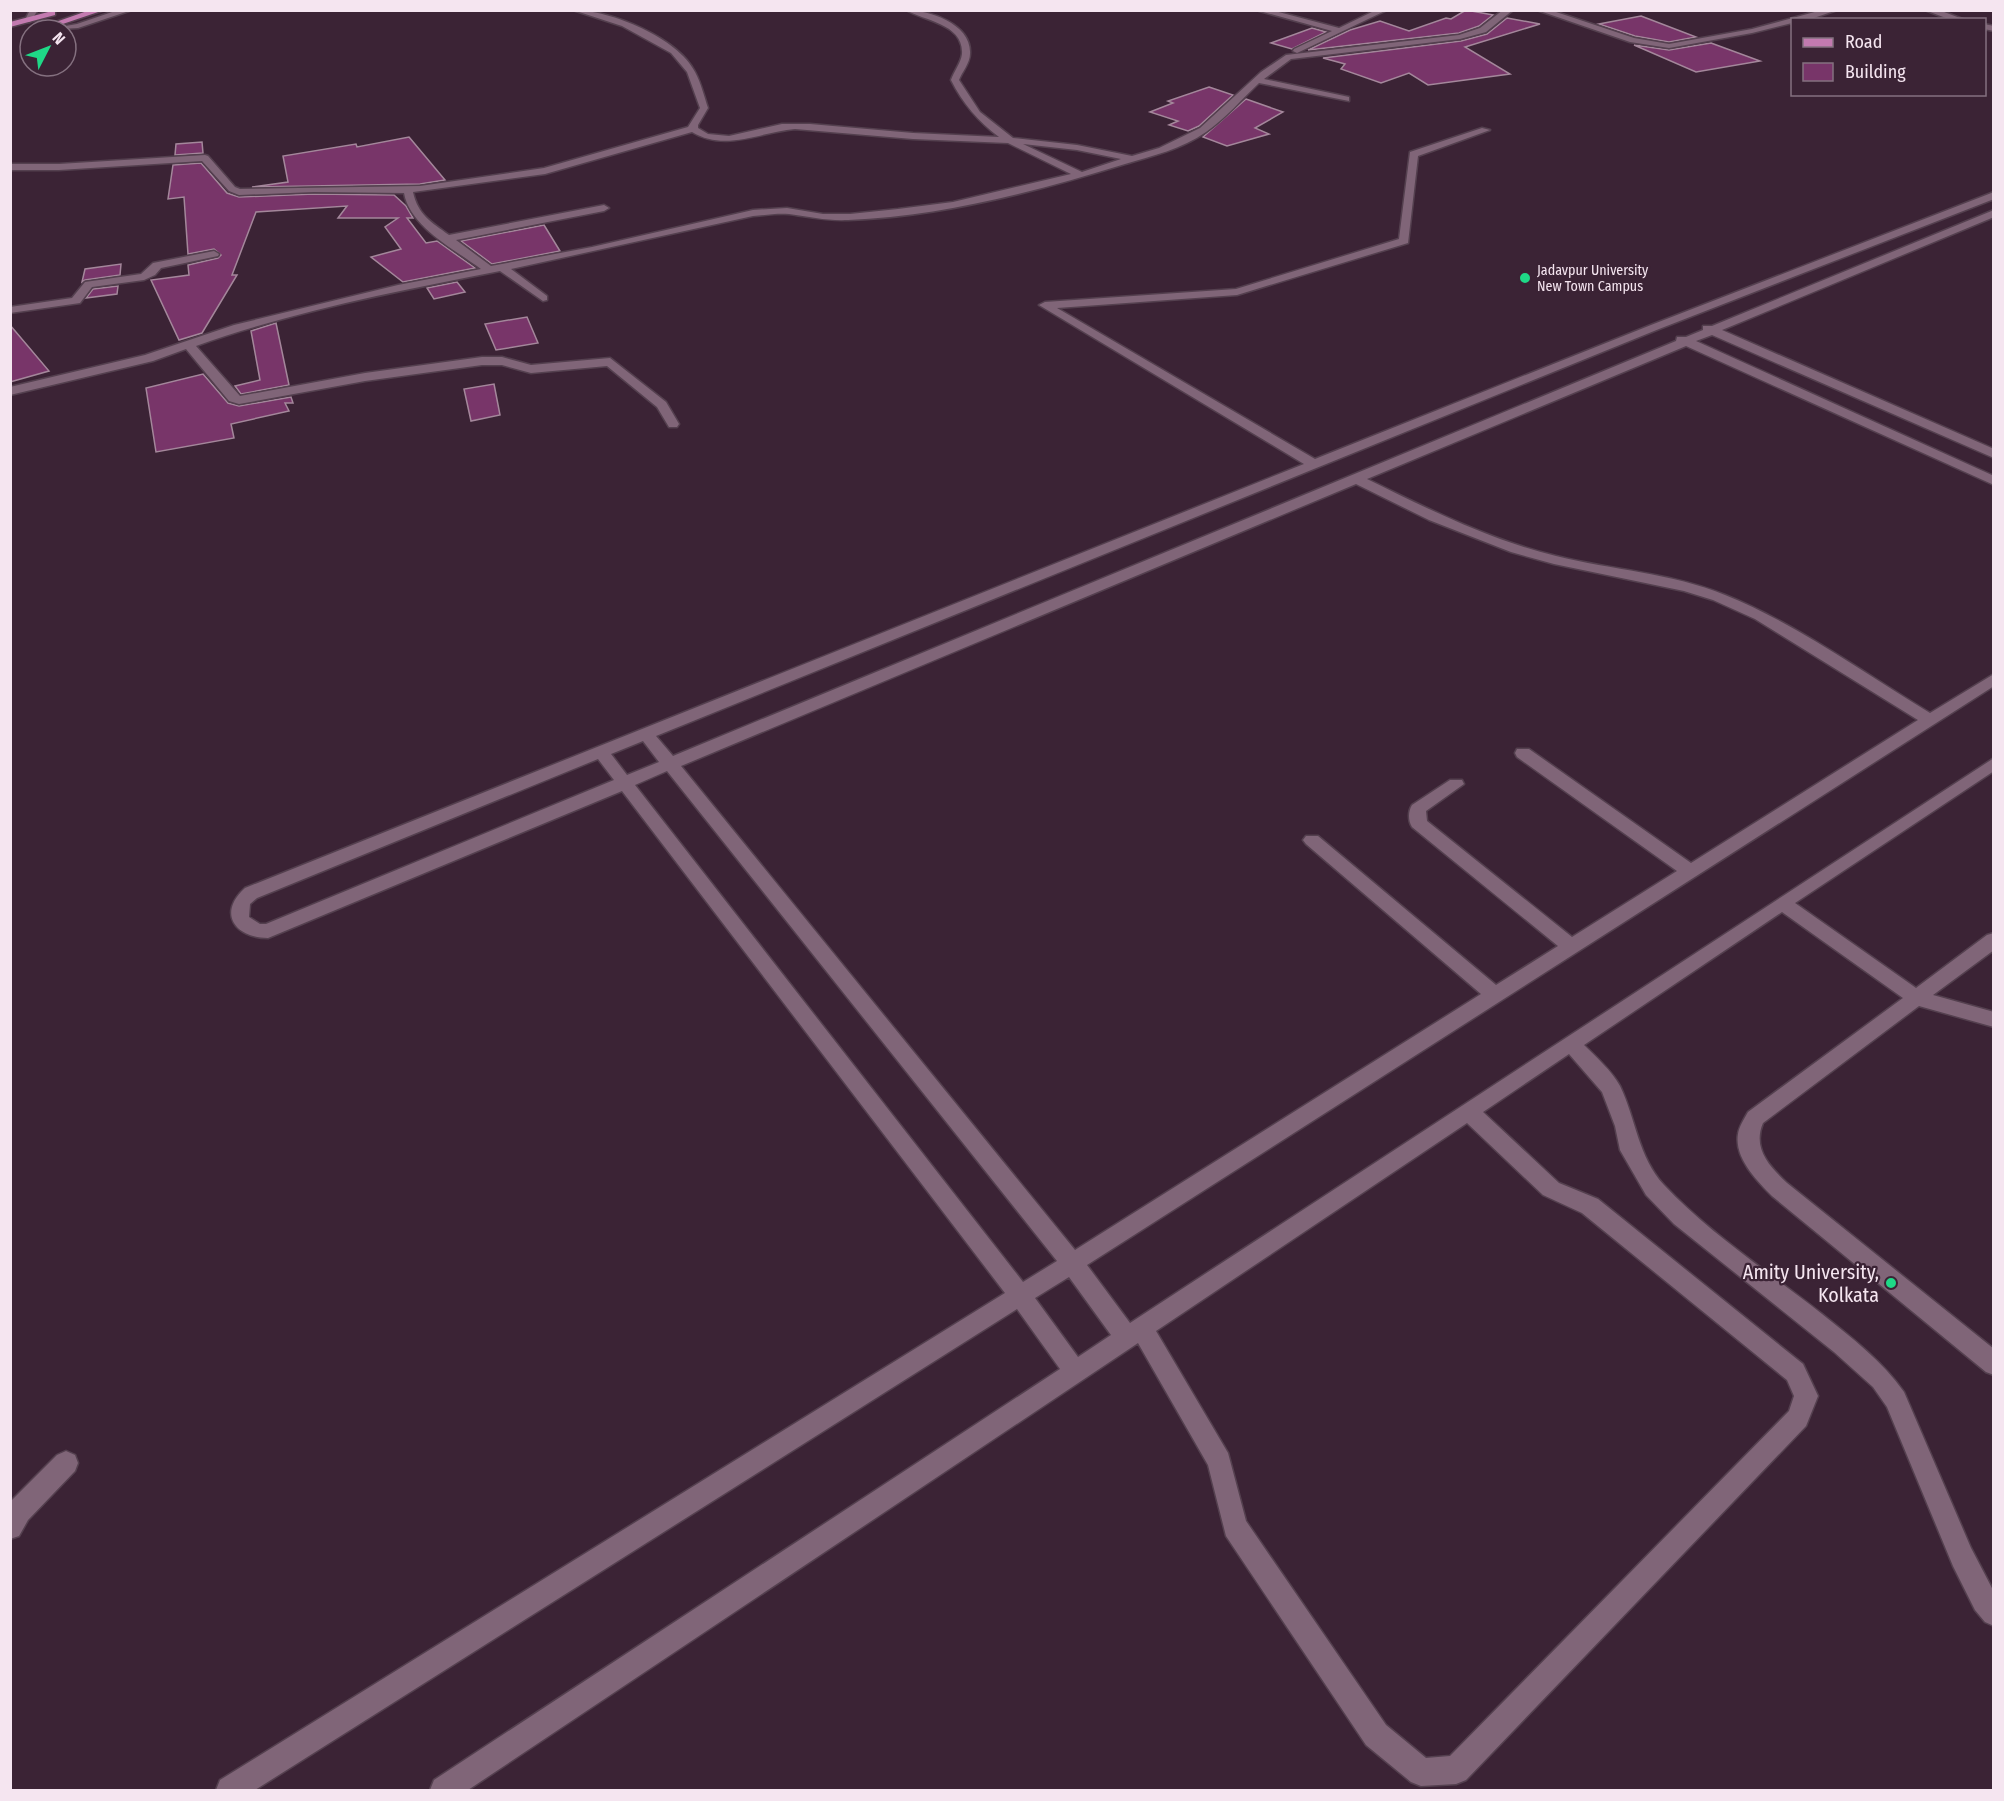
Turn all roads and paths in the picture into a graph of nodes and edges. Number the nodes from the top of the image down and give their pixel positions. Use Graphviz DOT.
graph roads {
  1 [pos="59,10"];
  2 [pos="100,10"];
  3 [pos="128,10"];
  4 [pos="577,10"];
  5 [pos="910,10"];
  6 [pos="1260,10"];
  7 [pos="1383,10"];
  8 [pos="1509,10"];
  9 [pos="1541,10"];
  10 [pos="1833,10"];
  11 [pos="1929,10"];
  12 [pos="33,18"];
  13 [pos="75,18"];
  14 [pos="1804,18"];
  15 [pos="1955,18"];
  16 [pos="1791,21"];
  17 [pos="78,26"];
  18 [pos="1341,31"];
  19 [pos="1289,57"];
  20 [pos="1258,80"];
  21 [pos="1347,99"];
  22 [pos="693,129"];
  23 [pos="1485,130"];
  24 [pos="1012,140"];
  25 [pos="1131,159"];
  26 [pos="10,167"];
  27 [pos="1081,175"];
  28 [pos="408,190"];
  29 [pos="1994,195"];
  30 [pos="604,208"];
  31 [pos="1994,213"];
  32 [pos="445,239"];
  33 [pos="214,254"];
  34 [pos="501,267"];
  35 [pos="488,269"];
  36 [pos="543,298"];
  37 [pos="10,310"];
  38 [pos="1683,317"];
  39 [pos="1655,327"];
  40 [pos="1713,331"];
  41 [pos="1686,341"];
  42 [pos="189,345"];
  43 [pos="10,392"];
  44 [pos="673,424"];
  45 [pos="1994,454"];
  46 [pos="1315,465"];
  47 [pos="1355,478"];
  48 [pos="1994,481"];
  49 [pos="1994,679"];
  50 [pos="1930,720"];
  51 [pos="646,734"];
  52 [pos="601,752"];
  53 [pos="1523,753"];
  54 [pos="670,763"];
  55 [pos="1990,769"];
  56 [pos="625,782"];
  57 [pos="1456,784"];
  58 [pos="1312,840"];
  59 [pos="1690,871"];
  60 [pos="1782,903"];
  61 [pos="1994,940"];
  62 [pos="1571,946"];
  63 [pos="1495,995"];
  64 [pos="1917,998"];
  65 [pos="1994,1020"];
  66 [pos="1571,1043"];
  67 [pos="1468,1111"];
  68 [pos="1072,1263"];
  69 [pos="1020,1294"];
  70 [pos="1135,1333"];
  71 [pos="1994,1364"];
  72 [pos="1075,1371"];
  73 [pos="66,1463"];
  74 [pos="10,1527"];
  75 [pos="1994,1613"];
  76 [pos="230,1791"];
  77 [pos="444,1791"];
  1 -- 12 [label="main road"];
  2 -- 13 [label="main road"];
  3 -- 17 [label="street"];
  4 -- 22 [label="street"];
  5 -- 24 [label="street"];
  6 -- 18 [label="street"];
  7 -- 18 [label="street"];
  8 -- 19 [label="street"];
  9 -- 16 [label="street"];
  10 -- 14 [label="street"];
  11 -- 15 [label="street"];
  18 -- 19 [label="street"];
  19 -- 20 [label="street"];
  20 -- 21 [label="street"];
  20 -- 25 [label="street"];
  22 -- 24 [label="street"];
  22 -- 28 [label="street"];
  23 -- 46 [label="street"];
  24 -- 25 [label="street"];
  24 -- 27 [label="street"];
  25 -- 27 [label="street"];
  26 -- 28 [label="street"];
  27 -- 34 [label="street"];
  28 -- 32 [label="street"];
  29 -- 38 [label="street"];
  30 -- 32 [label="street"];
  31 -- 40 [label="street"];
  32 -- 35 [label="street"];
  33 -- 37 [label="street"];
  34 -- 35 [label="street"];
  34 -- 36 [label="street"];
  35 -- 42 [label="street"];
  38 -- 39 [label="street"];
  38 -- 40 [label="street"];
  39 -- 41 [label="street"];
  39 -- 46 [label="street"];
  40 -- 41 [label="street"];
  40 -- 45 [label="street"];
  41 -- 47 [label="street"];
  41 -- 48 [label="street"];
  42 -- 43 [label="street"];
  42 -- 44 [label="street"];
  46 -- 51 [label="street"];
  47 -- 50 [label="street"];
  47 -- 54 [label="street"];
  49 -- 50 [label="street"];
  50 -- 59 [label="street"];
  51 -- 52 [label="street"];
  51 -- 54 [label="street"];
  52 -- 56 [label="street"];
  52 -- 56 [label="street"];
  53 -- 59 [label="street"];
  54 -- 56 [label="street"];
  54 -- 68 [label="street"];
  55 -- 60 [label="street"];
  56 -- 69 [label="street"];
  57 -- 62 [label="street"];
  58 -- 63 [label="street"];
  59 -- 62 [label="street"];
  60 -- 64 [label="street"];
  60 -- 66 [label="street"];
  61 -- 64 [label="street"];
  62 -- 63 [label="street"];
  63 -- 68 [label="street"];
  64 -- 65 [label="street"];
  64 -- 71 [label="street"];
  66 -- 67 [label="street"];
  66 -- 75 [label="street"];
  67 -- 70 [label="street"];
  67 -- 70 [label="street"];
  68 -- 69 [label="street"];
  68 -- 70 [label="street"];
  69 -- 72 [label="street"];
  69 -- 76 [label="street"];
  70 -- 72 [label="street"];
  72 -- 77 [label="street"];
  73 -- 74 [label="street"];
}
